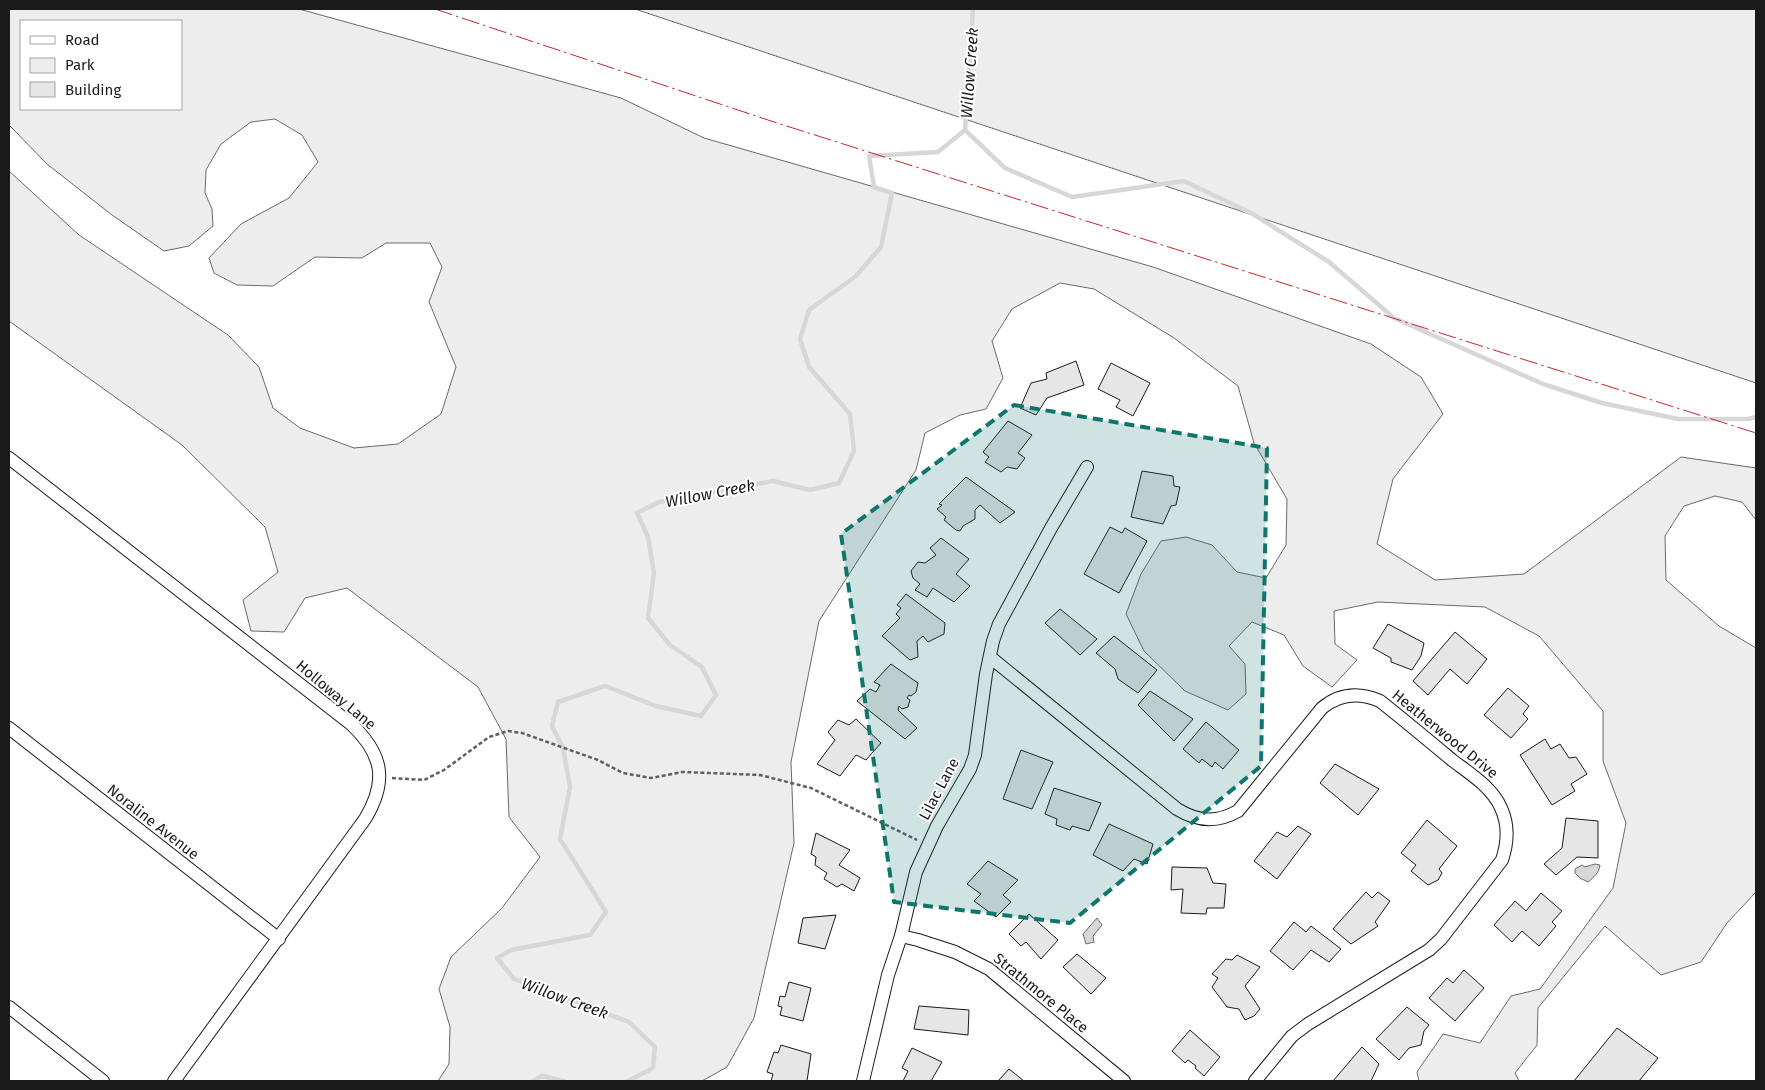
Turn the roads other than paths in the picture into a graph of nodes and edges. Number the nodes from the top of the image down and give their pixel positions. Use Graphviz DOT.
graph roads {
  1 [pos="9,458"];
  2 [pos="1087,467"];
  3 [pos="990,657"];
  4 [pos="9,728"];
  5 [pos="901,936"];
  6 [pos="279,939"];
  7 [pos="9,1007"];
  8 [pos="104,1081"];
  9 [pos="174,1081"];
  10 [pos="863,1081"];
  11 [pos="1124,1081"];
  12 [pos="1255,1081"];
  1 -- 6 [label="street, Holloway Lane"];
  2 -- 3 [label="street, Lilac Lane"];
  3 -- 5 [label="street, Lilac Lane"];
  3 -- 12 [label="street, Heatherwood Drive"];
  4 -- 6 [label="street, Noraline Avenue"];
  5 -- 10 [label="street, Lilac Lane"];
  5 -- 11 [label="street, Strathmore Place"];
  6 -- 9 [label="street, Holloway Lane"];
  7 -- 8 [label="street"];
}
